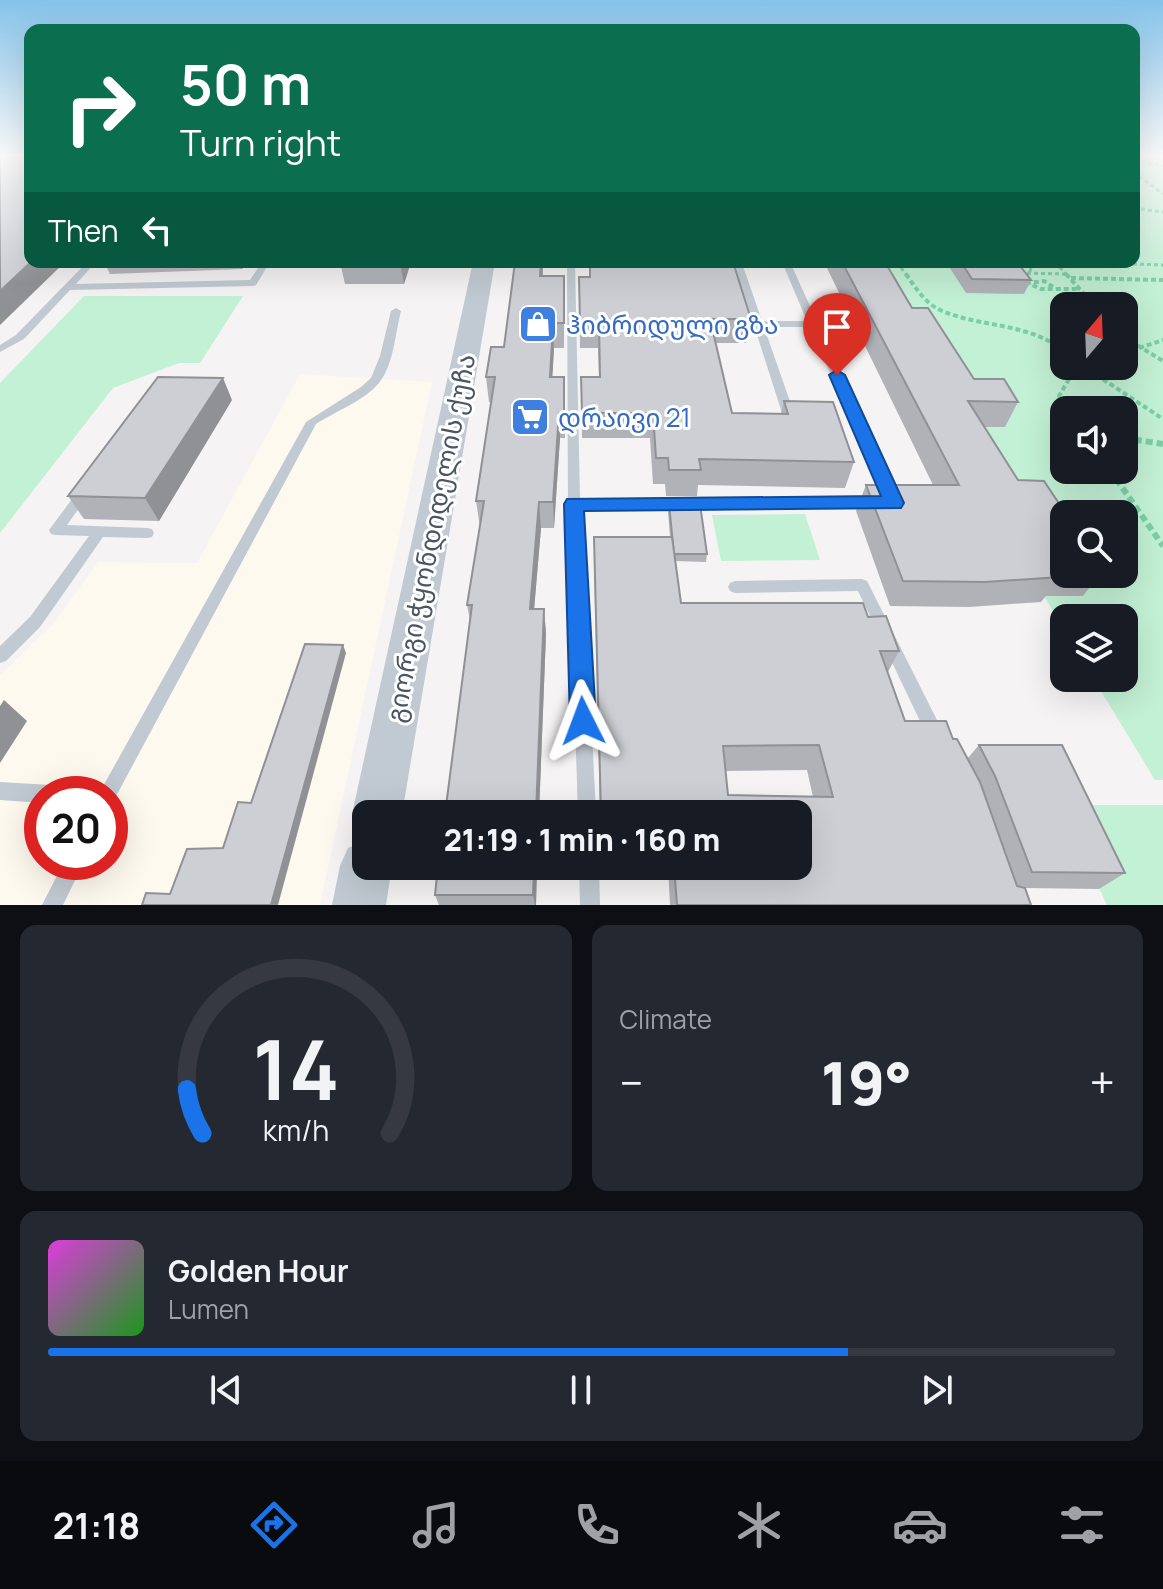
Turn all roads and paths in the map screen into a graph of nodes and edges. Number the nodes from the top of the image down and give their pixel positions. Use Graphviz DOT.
graph roads {
  1 [pos="1140,209"];
  2 [pos="1163,212"];
  3 [pos="1140,264"];
  4 [pos="1163,265"];
  5 [pos="86,268"];
  6 [pos="262,268"];
  7 [pos="483,268"];
  8 [pos="571,268"];
  9 [pos="740,268"];
  10 [pos="789,268"];
  11 [pos="901,268"];
  12 [pos="1030,268"];
  13 [pos="1061,268"];
  14 [pos="1027,275"];
  15 [pos="1069,276"];
  16 [pos="1163,280"];
  17 [pos="69,287"];
  18 [pos="1080,289"];
  19 [pos="1083,292"];
  20 [pos="396,311"];
  21 [pos="758,324"];
  22 [pos="814,324"];
  23 [pos="1050,340"];
  24 [pos="1163,340"];
  25 [pos="1138,346"];
  26 [pos="0,349"];
  27 [pos="1142,349"];
  28 [pos="1138,350"];
  29 [pos="1163,361"];
  30 [pos="1102,380"];
  31 [pos="788,413"];
  32 [pos="1163,419"];
  33 [pos="1138,440"];
  34 [pos="1163,444"];
  35 [pos="94,480"];
  36 [pos="1120,484"];
  37 [pos="574,504"];
  38 [pos="99,532"];
  39 [pos="147,533"];
  40 [pos="1163,546"];
  41 [pos="735,587"];
  42 [pos="0,656"];
  43 [pos="942,748"];
  44 [pos="118,776"];
  45 [pos="0,791"];
  46 [pos="24,792"];
  47 [pos="380,800"];
  48 [pos="586,800"];
  49 [pos="65,880"];
  50 [pos="363,880"];
  51 [pos="589,880"];
  52 [pos="52,905"];
  53 [pos="359,905"];
  54 [pos="590,905"];
  1 -- 2 [label="path"];
  3 -- 4 [label="path"];
  5 -- 17 [label="lane"];
  6 -- 17 [label="lane"];
  7 -- 47 [label="street, გიორგი ჭყონდიდელის ქუჩა"];
  8 -- 37 [label="lane"];
  9 -- 21 [label="lane"];
  10 -- 22 [label="lane"];
  11 -- 23 [label="path"];
  12 -- 14 [label="path"];
  13 -- 15 [label="path"];
  14 -- 15 [label="path"];
  14 -- 18 [label="path"];
  15 -- 16 [label="path"];
  15 -- 18 [label="path"];
  17 -- 26 [label="lane"];
  18 -- 19 [label="path"];
  20 -- 44 [label="lane"];
  21 -- 22 [label="lane"];
  21 -- 31 [label="lane"];
  22 -- 37 [label="lane"];
  24 -- 27 [label="path"];
  25 -- 27 [label="path"];
  27 -- 28 [label="path"];
  27 -- 29 [label="path"];
  30 -- 32 [label="path"];
  33 -- 34 [label="path"];
  35 -- 38 [label="lane"];
  36 -- 40 [label="path"];
  37 -- 48 [label="lane"];
  38 -- 39 [label="lane"];
  38 -- 42 [label="lane"];
  41 -- 43 [label="lane"];
  45 -- 46 [label="lane"];
  49 -- 52 [label="lane"];
  50 -- 53 [label="street"];
  51 -- 54 [label="lane"];
}
